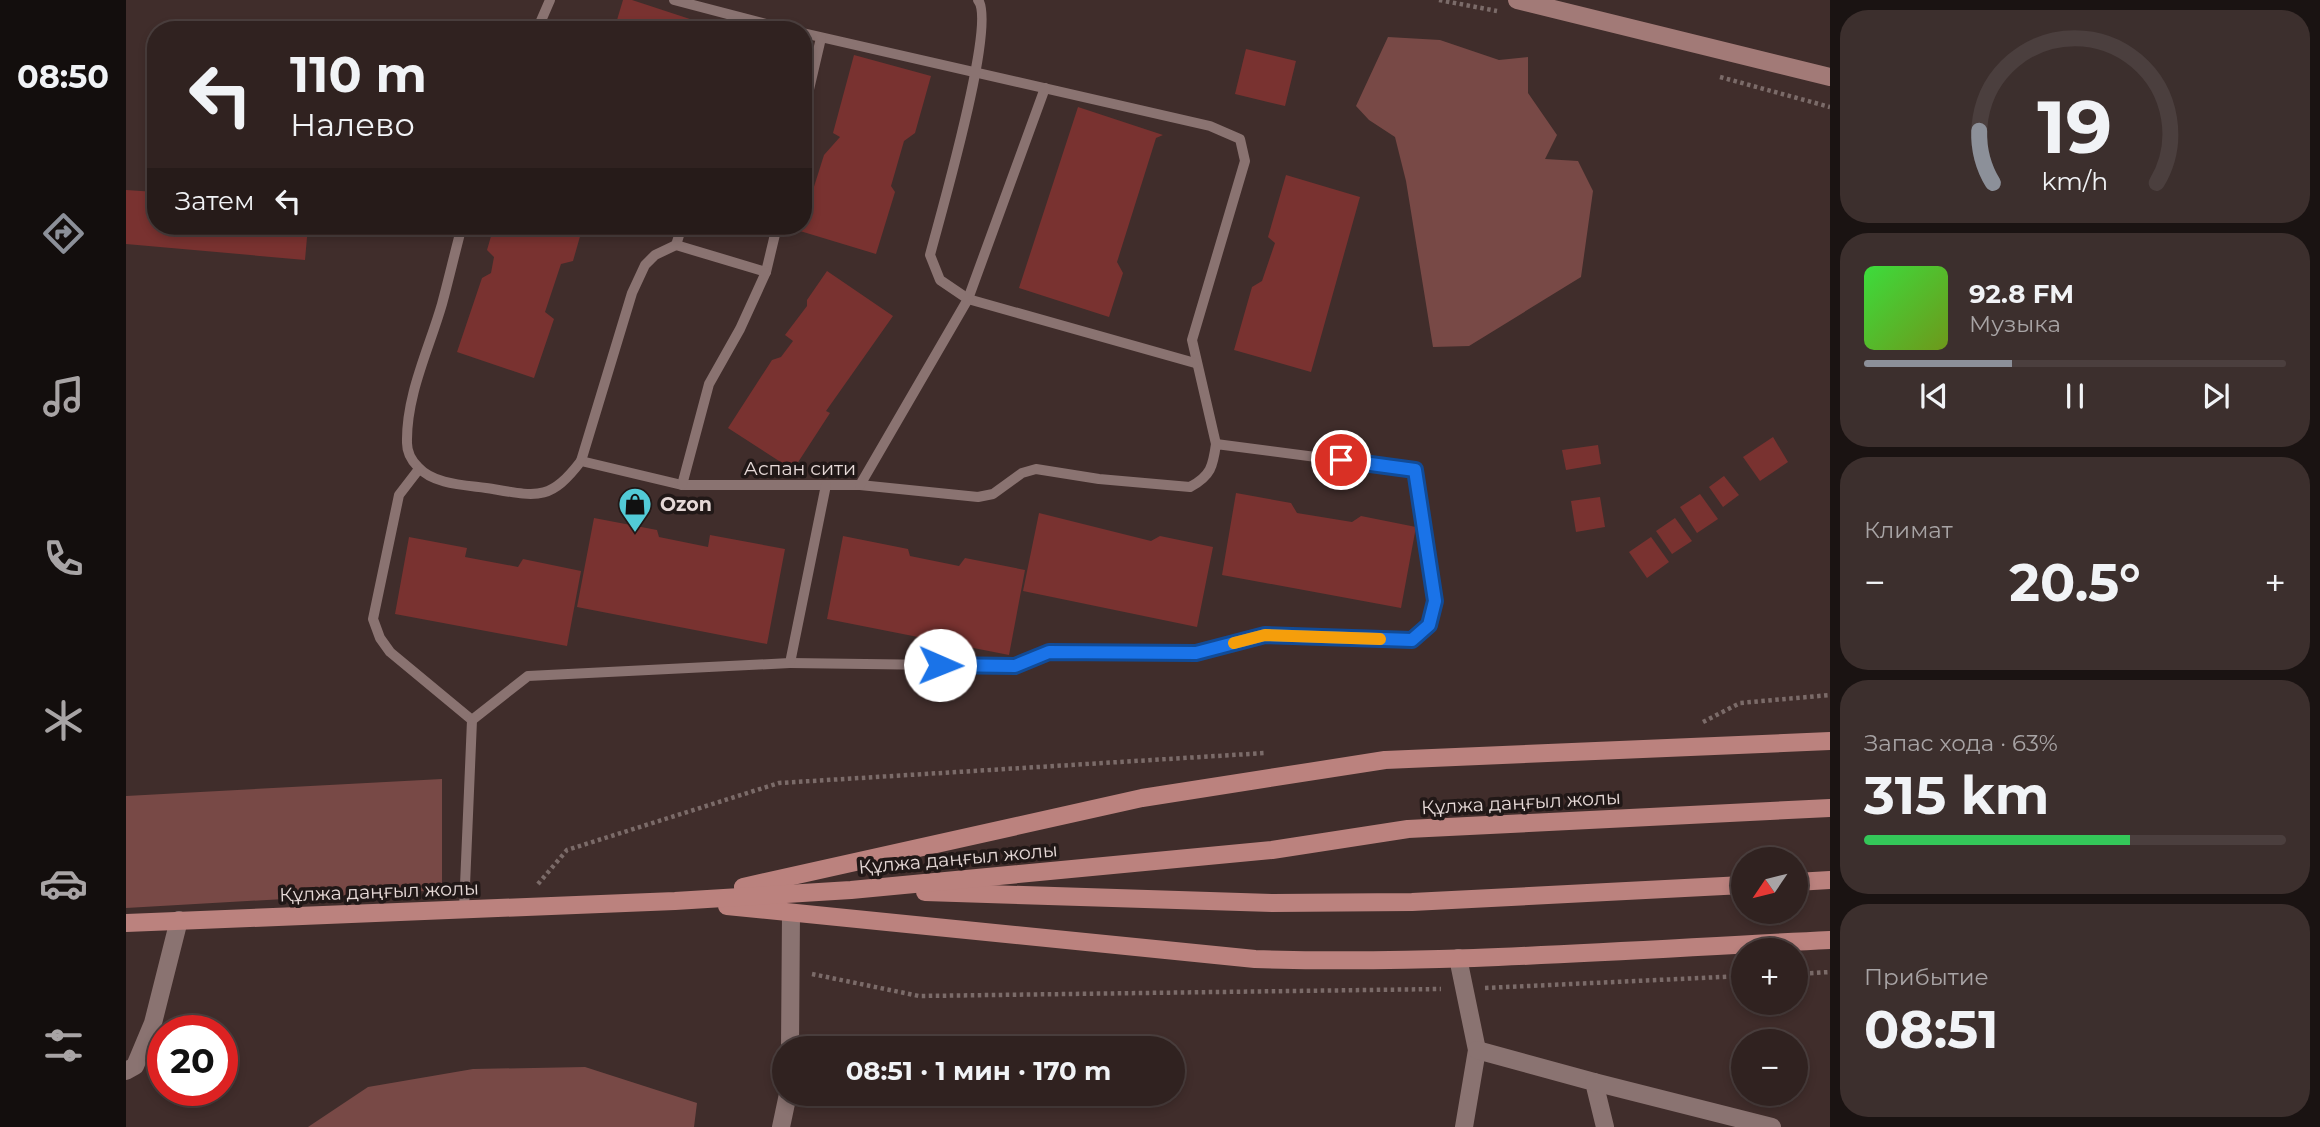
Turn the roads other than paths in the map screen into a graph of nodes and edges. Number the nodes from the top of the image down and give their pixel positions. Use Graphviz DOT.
graph roads {
  1 [pos="550,0"];
  2 [pos="674,0"];
  3 [pos="978,0"];
  4 [pos="1517,0"];
  5 [pos="740,17"];
  6 [pos="541,21"];
  7 [pos="739,21"];
  8 [pos="755,21"];
  9 [pos="812,36"];
  10 [pos="821,38"];
  11 [pos="976,71"];
  12 [pos="812,76"];
  13 [pos="1830,77"];
  14 [pos="1045,88"];
  15 [pos="460,235"];
  16 [pos="679,235"];
  17 [pos="775,235"];
  18 [pos="676,245"];
  19 [pos="766,272"];
  20 [pos="968,299"];
  21 [pos="1195,363"];
  22 [pos="1216,444"];
  23 [pos="581,461"];
  24 [pos="419,469"];
  25 [pos="681,485"];
  26 [pos="826,485"];
  27 [pos="860,485"];
  28 [pos="790,663"];
  29 [pos="472,720"];
  30 [pos="1830,741"];
  31 [pos="1830,808"];
  32 [pos="1830,880"];
  33 [pos="1808,881"];
  34 [pos="1731,886"];
  35 [pos="851,890"];
  36 [pos="675,901"];
  37 [pos="464,909"];
  38 [pos="791,913"];
  39 [pos="179,920"];
  40 [pos="126,923"];
  41 [pos="1830,940"];
  42 [pos="1458,958"];
  43 [pos="790,1036"];
  44 [pos="1477,1049"];
  45 [pos="126,1071"];
  46 [pos="1594,1082"];
  47 [pos="785,1106"];
  48 [pos="781,1127"];
  49 [pos="1464,1127"];
  50 [pos="1605,1127"];
  51 [pos="1772,1127"];
  1 -- 6 [label="lane"];
  2 -- 5 [label="lane"];
  3 -- 11 [label="lane"];
  4 -- 13 [label="main road"];
  5 -- 7 [label="lane"];
  5 -- 8 [label="lane"];
  9 -- 10 [label="lane"];
  10 -- 11 [label="lane"];
  10 -- 12 [label="lane"];
  11 -- 14 [label="lane"];
  11 -- 20 [label="lane"];
  14 -- 20 [label="lane"];
  14 -- 21 [label="lane"];
  15 -- 24 [label="lane"];
  16 -- 18 [label="lane"];
  17 -- 19 [label="lane"];
  18 -- 19 [label="lane"];
  18 -- 23 [label="lane"];
  19 -- 25 [label="lane"];
  20 -- 21 [label="lane"];
  20 -- 27 [label="lane"];
  21 -- 22 [label="lane"];
  22 -- 27 [label="lane, Аспан сити"];
  22 -- 28 [label="lane"];
  23 -- 24 [label="lane"];
  23 -- 25 [label="lane, Аспан сити"];
  24 -- 29 [label="lane"];
  25 -- 26 [label="lane, Аспан сити"];
  26 -- 27 [label="lane, Аспан сити"];
  26 -- 28 [label="lane"];
  28 -- 29 [label="lane"];
  29 -- 37 [label="lane"];
  30 -- 36 [label="main road"];
  31 -- 35 [label="main road, Құлжа даңғыл жолы"];
  32 -- 33 [label="main road"];
  34 -- 35 [label="main road, Құлжа даңғыл жолы"];
  35 -- 36 [label="main road"];
  36 -- 37 [label="main road, Құлжа даңғыл жолы"];
  36 -- 38 [label="main road"];
  37 -- 39 [label="main road, Құлжа даңғыл жолы"];
  38 -- 42 [label="main road"];
  38 -- 43 [label="street"];
  39 -- 40 [label="main road, Құлжа даңғыл жолы"];
  39 -- 45 [label="street"];
  41 -- 42 [label="main road"];
  42 -- 44 [label="street"];
  44 -- 46 [label="street"];
  44 -- 49 [label="street"];
  46 -- 50 [label="street"];
  46 -- 51 [label="street"];
  47 -- 48 [label="street"];
}
